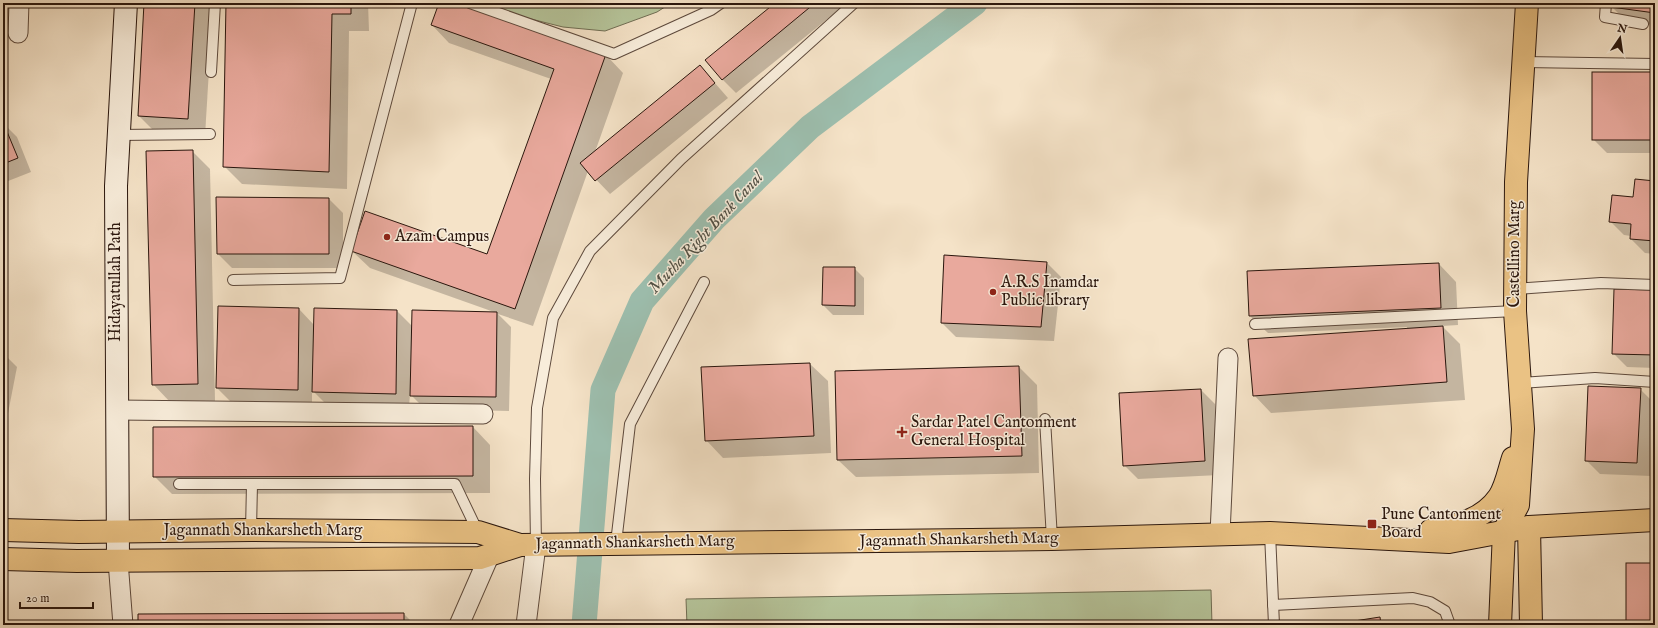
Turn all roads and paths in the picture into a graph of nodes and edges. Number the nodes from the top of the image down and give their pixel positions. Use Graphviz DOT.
graph roads {
  1 [pos="19,3"];
  2 [pos="126,3"];
  3 [pos="215,3"];
  4 [pos="412,3"];
  5 [pos="470,3"];
  6 [pos="721,3"];
  7 [pos="854,3"];
  8 [pos="1527,3"];
  9 [pos="1606,3"];
  10 [pos="1643,24"];
  11 [pos="18,34"];
  12 [pos="1523,62"];
  13 [pos="1655,64"];
  14 [pos="211,72"];
  15 [pos="210,134"];
  16 [pos="119,135"];
  17 [pos="233,280"];
  18 [pos="704,282"];
  19 [pos="1655,284"];
  20 [pos="1515,289"];
  21 [pos="1515,311"];
  22 [pos="1254,324"];
  23 [pos="1228,358"];
  24 [pos="1519,382"];
  25 [pos="1655,382"];
  26 [pos="116,410"];
  27 [pos="483,414"];
  28 [pos="1045,419"];
  29 [pos="1523,429"];
  30 [pos="179,484"];
  31 [pos="252,484"];
  32 [pos="1518,505"];
  33 [pos="1655,520"];
  34 [pos="1529,527"];
  35 [pos="3,530"];
  36 [pos="251,530"];
  37 [pos="117,531"];
  38 [pos="1504,531"];
  39 [pos="478,532"];
  40 [pos="1270,533"];
  41 [pos="1220,534"];
  42 [pos="1052,539"];
  43 [pos="1397,540"];
  44 [pos="616,543"];
  45 [pos="528,545"];
  46 [pos="490,554"];
  47 [pos="3,559"];
  48 [pos="118,560"];
  49 [pos="1273,605"];
  50 [pos="123,625"];
  51 [pos="459,625"];
  52 [pos="526,625"];
  53 [pos="1274,625"];
  54 [pos="1450,625"];
  55 [pos="1500,625"];
  56 [pos="1531,625"];
  1 -- 11 [label="street"];
  2 -- 16 [label="street, Hidayatullah Path"];
  3 -- 14 [label="lane"];
  4 -- 17 [label="lane"];
  5 -- 6 [label="lane"];
  7 -- 45 [label="lane"];
  8 -- 12 [label="main road, Castellino Marg"];
  9 -- 10 [label="lane"];
  12 -- 13 [label="lane"];
  12 -- 20 [label="main road, Castellino Marg"];
  15 -- 16 [label="lane"];
  16 -- 26 [label="street, Hidayatullah Path"];
  18 -- 44 [label="lane"];
  19 -- 20 [label="lane"];
  20 -- 21 [label="main road, Castellino Marg"];
  21 -- 22 [label="lane"];
  21 -- 24 [label="main road, Castellino Marg"];
  23 -- 41 [label="street"];
  24 -- 25 [label="lane"];
  24 -- 29 [label="main road, Castellino Marg"];
  26 -- 27 [label="street"];
  26 -- 37 [label="street, Hidayatullah Path"];
  28 -- 42 [label="lane"];
  29 -- 32 [label="main road, Castellino Marg"];
  29 -- 43 [label="main road, Jagannath Shankarsheth Marg"];
  30 -- 31 [label="lane"];
  31 -- 36 [label="lane"];
  31 -- 39 [label="lane"];
  32 -- 34 [label="main road"];
  32 -- 38 [label="main road, Castellino Marg"];
  33 -- 34 [label="main road, Jagannath Shankarsheth Marg"];
  34 -- 38 [label="main road, Jagannath Shankarsheth Marg"];
  34 -- 56 [label="main road"];
  35 -- 37 [label="main road, Jagannath Shankarsheth Marg"];
  36 -- 37 [label="main road, Jagannath Shankarsheth Marg"];
  36 -- 39 [label="main road, Jagannath Shankarsheth Marg"];
  37 -- 48 [label="street, Hidayatullah Path"];
  38 -- 43 [label="main road, Jagannath Shankarsheth Marg"];
  38 -- 55 [label="main road"];
  39 -- 45 [label="main road, Jagannath Shankarsheth Marg"];
  40 -- 41 [label="main road, Jagannath Shankarsheth Marg"];
  40 -- 43 [label="main road, Jagannath Shankarsheth Marg"];
  40 -- 49 [label="lane"];
  41 -- 42 [label="main road, Jagannath Shankarsheth Marg"];
  42 -- 44 [label="main road, Jagannath Shankarsheth Marg"];
  44 -- 45 [label="main road, Jagannath Shankarsheth Marg"];
  45 -- 46 [label="main road, Jagannath Shankarsheth Marg"];
  45 -- 52 [label="street"];
  46 -- 48 [label="main road, Jagannath Shankarsheth Marg"];
  46 -- 51 [label="street"];
  47 -- 48 [label="main road, Jagannath Shankarsheth Marg"];
  48 -- 50 [label="street"];
  49 -- 53 [label="lane"];
  49 -- 54 [label="lane"];
}
